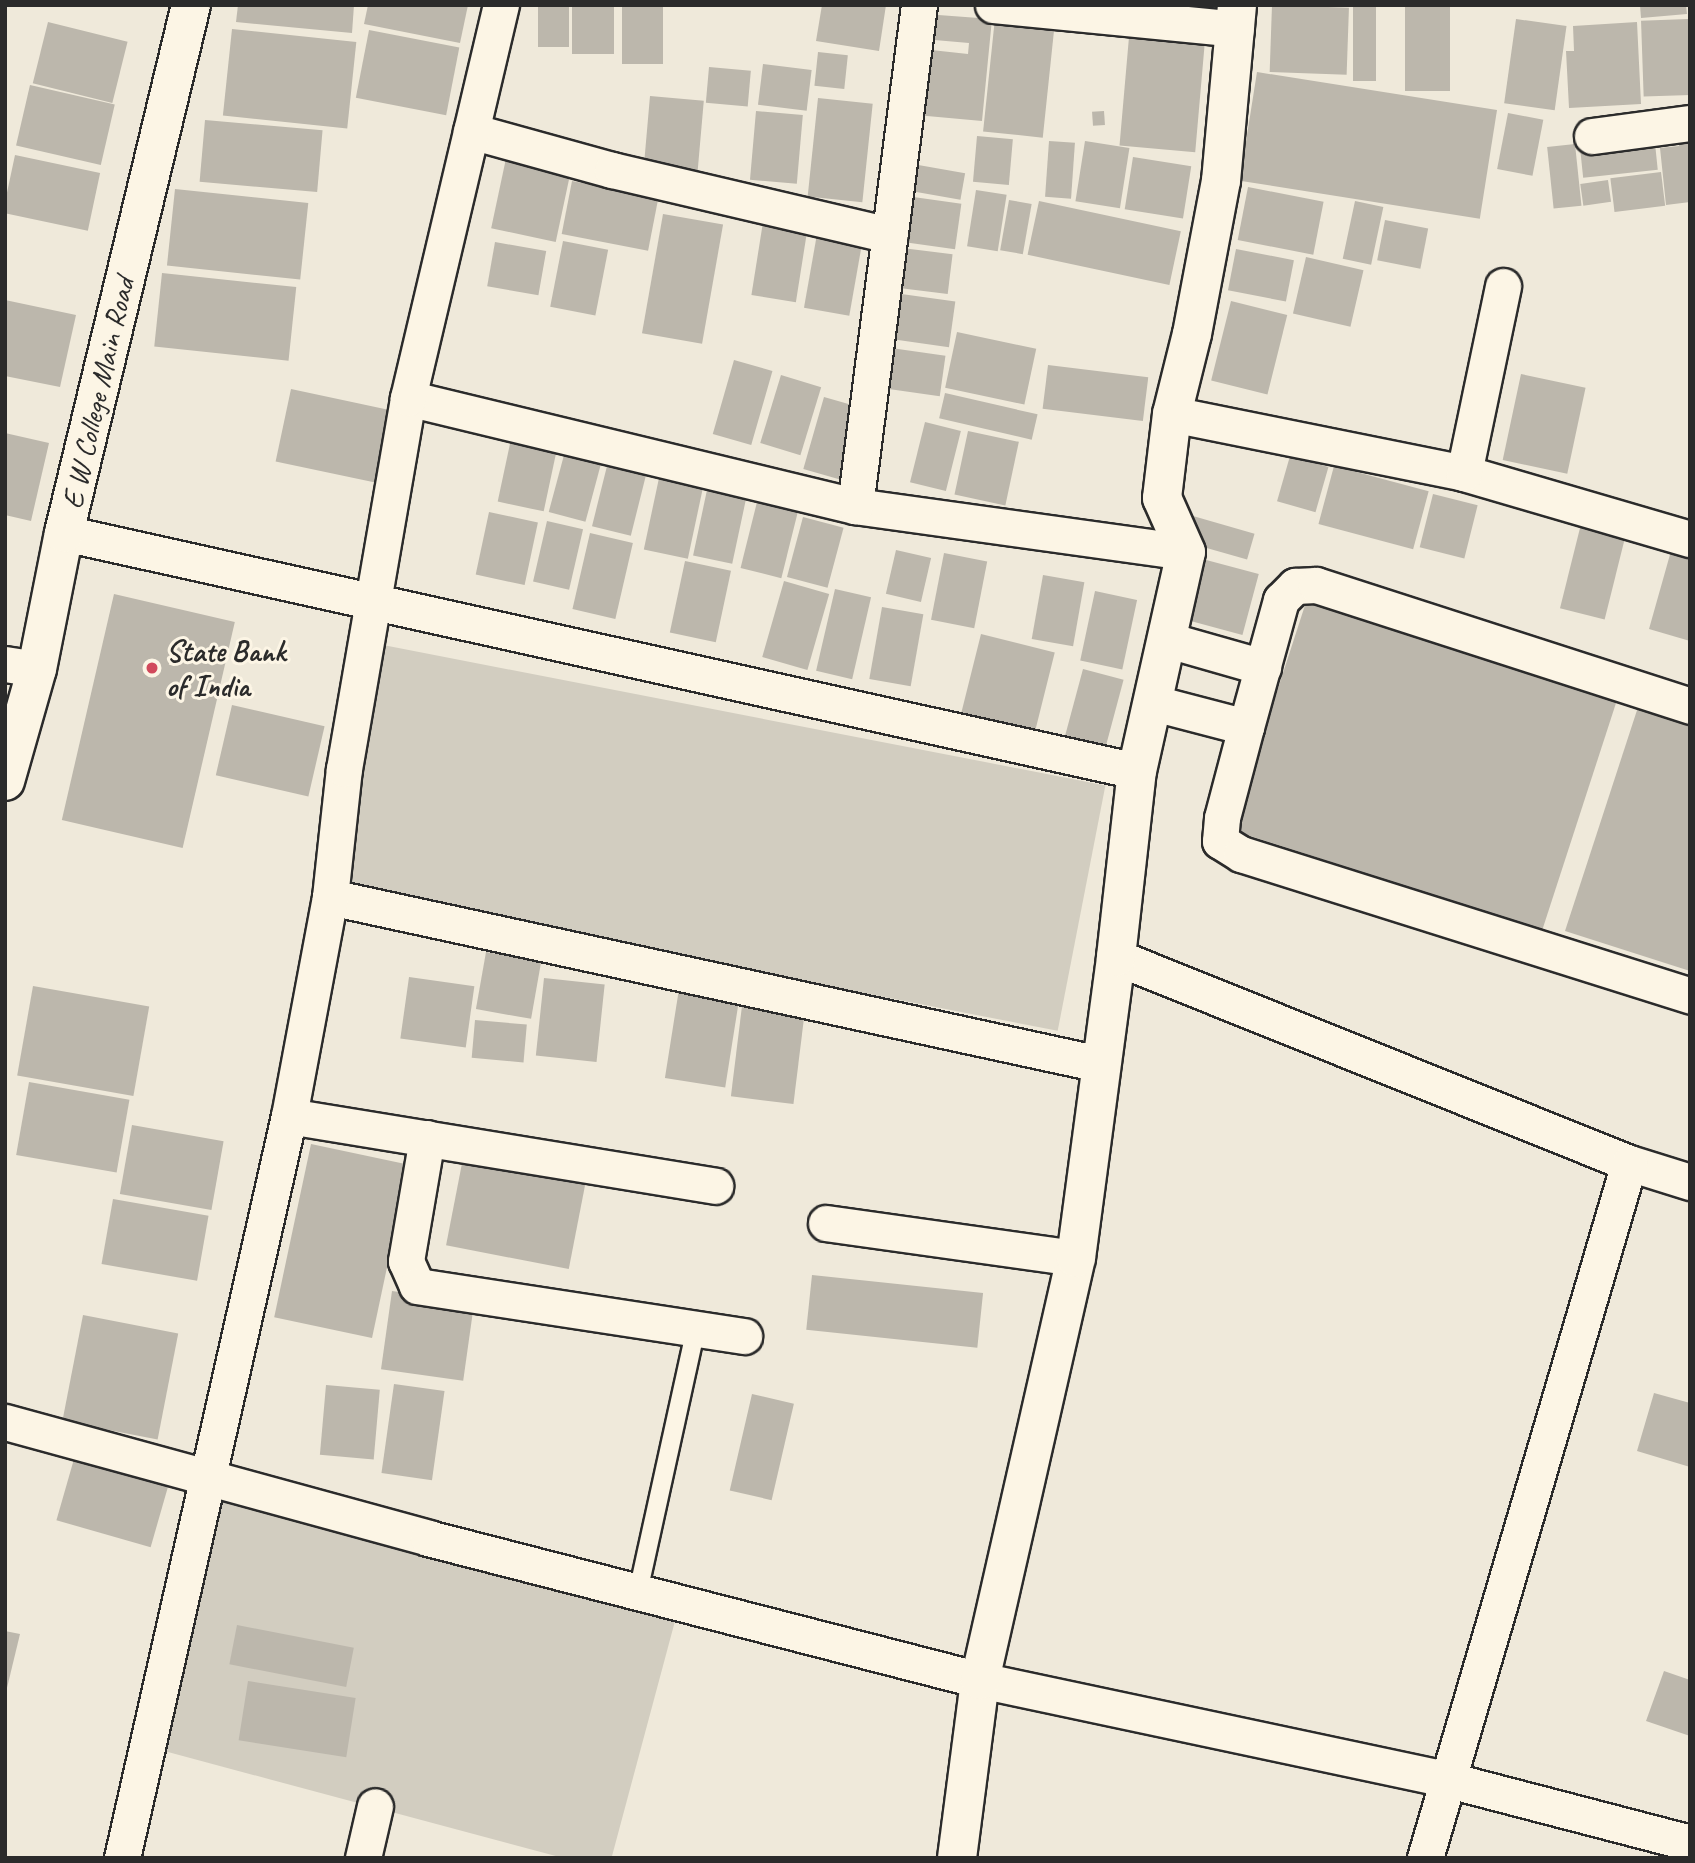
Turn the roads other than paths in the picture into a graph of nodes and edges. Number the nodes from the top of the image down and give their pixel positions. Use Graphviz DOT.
graph roads {
  1 [pos="191,5"];
  2 [pos="501,5"];
  3 [pos="919,5"];
  4 [pos="993,5"];
  5 [pos="1236,17"];
  6 [pos="1690,123"];
  7 [pos="471,131"];
  8 [pos="1592,136"];
  9 [pos="889,235"];
  10 [pos="1503,286"];
  11 [pos="408,398"];
  12 [pos="1172,414"];
  13 [pos="1464,473"];
  14 [pos="855,506"];
  15 [pos="64,533"];
  16 [pos="1690,539"];
  17 [pos="1186,552"];
  18 [pos="371,602"];
  19 [pos="1168,640"];
  20 [pos="21,667"];
  21 [pos="1262,667"];
  22 [pos="1154,703"];
  23 [pos="1690,706"];
  24 [pos="1246,727"];
  25 [pos="1137,771"];
  26 [pos="5,781"];
  27 [pos="330,897"];
  28 [pos="1116,957"];
  29 [pos="1690,996"];
  30 [pos="1100,1063"];
  31 [pos="289,1116"];
  32 [pos="427,1138"];
  33 [pos="1629,1163"];
  34 [pos="1690,1182"];
  35 [pos="715,1186"];
  36 [pos="826,1223"];
  37 [pos="1076,1258"];
  38 [pos="696,1328"];
  39 [pos="744,1336"];
  40 [pos="5,1422"];
  41 [pos="208,1478"];
  42 [pos="638,1592"];
  43 [pos="980,1680"];
  44 [pos="1446,1779"];
  45 [pos="375,1806"];
  46 [pos="1690,1843"];
  47 [pos="122,1858"];
  48 [pos="363,1858"];
  49 [pos="957,1858"];
  50 [pos="1425,1858"];
  1 -- 15 [label="street, E W College Main Road"];
  2 -- 7 [label="street"];
  3 -- 9 [label="street"];
  4 -- 5 [label="street"];
  5 -- 12 [label="street"];
  6 -- 8 [label="street"];
  7 -- 9 [label="street"];
  7 -- 11 [label="street"];
  9 -- 14 [label="street"];
  10 -- 13 [label="street"];
  11 -- 14 [label="street"];
  11 -- 18 [label="street"];
  12 -- 13 [label="street"];
  12 -- 17 [label="street"];
  13 -- 16 [label="street"];
  14 -- 17 [label="street"];
  15 -- 18 [label="street"];
  15 -- 20 [label="street, E W College Main Road"];
  17 -- 19 [label="street"];
  18 -- 25 [label="street"];
  18 -- 27 [label="street"];
  19 -- 21 [label="street"];
  19 -- 22 [label="street"];
  20 -- 26 [label="street, E W College Main Road"];
  21 -- 23 [label="street"];
  21 -- 24 [label="street"];
  22 -- 24 [label="street"];
  22 -- 25 [label="street"];
  24 -- 29 [label="street"];
  25 -- 28 [label="street"];
  27 -- 30 [label="street"];
  27 -- 31 [label="street"];
  28 -- 30 [label="street"];
  28 -- 33 [label="street"];
  30 -- 37 [label="street"];
  31 -- 32 [label="street"];
  31 -- 41 [label="street"];
  32 -- 35 [label="street"];
  32 -- 38 [label="street"];
  33 -- 34 [label="street"];
  33 -- 44 [label="street"];
  36 -- 37 [label="street"];
  37 -- 43 [label="street"];
  38 -- 39 [label="street"];
  38 -- 42 [label="lane"];
  40 -- 41 [label="street"];
  41 -- 42 [label="street"];
  41 -- 47 [label="street"];
  42 -- 43 [label="street"];
  43 -- 44 [label="street"];
  43 -- 49 [label="street"];
  44 -- 46 [label="street"];
  44 -- 50 [label="street"];
  45 -- 48 [label="street"];
}
